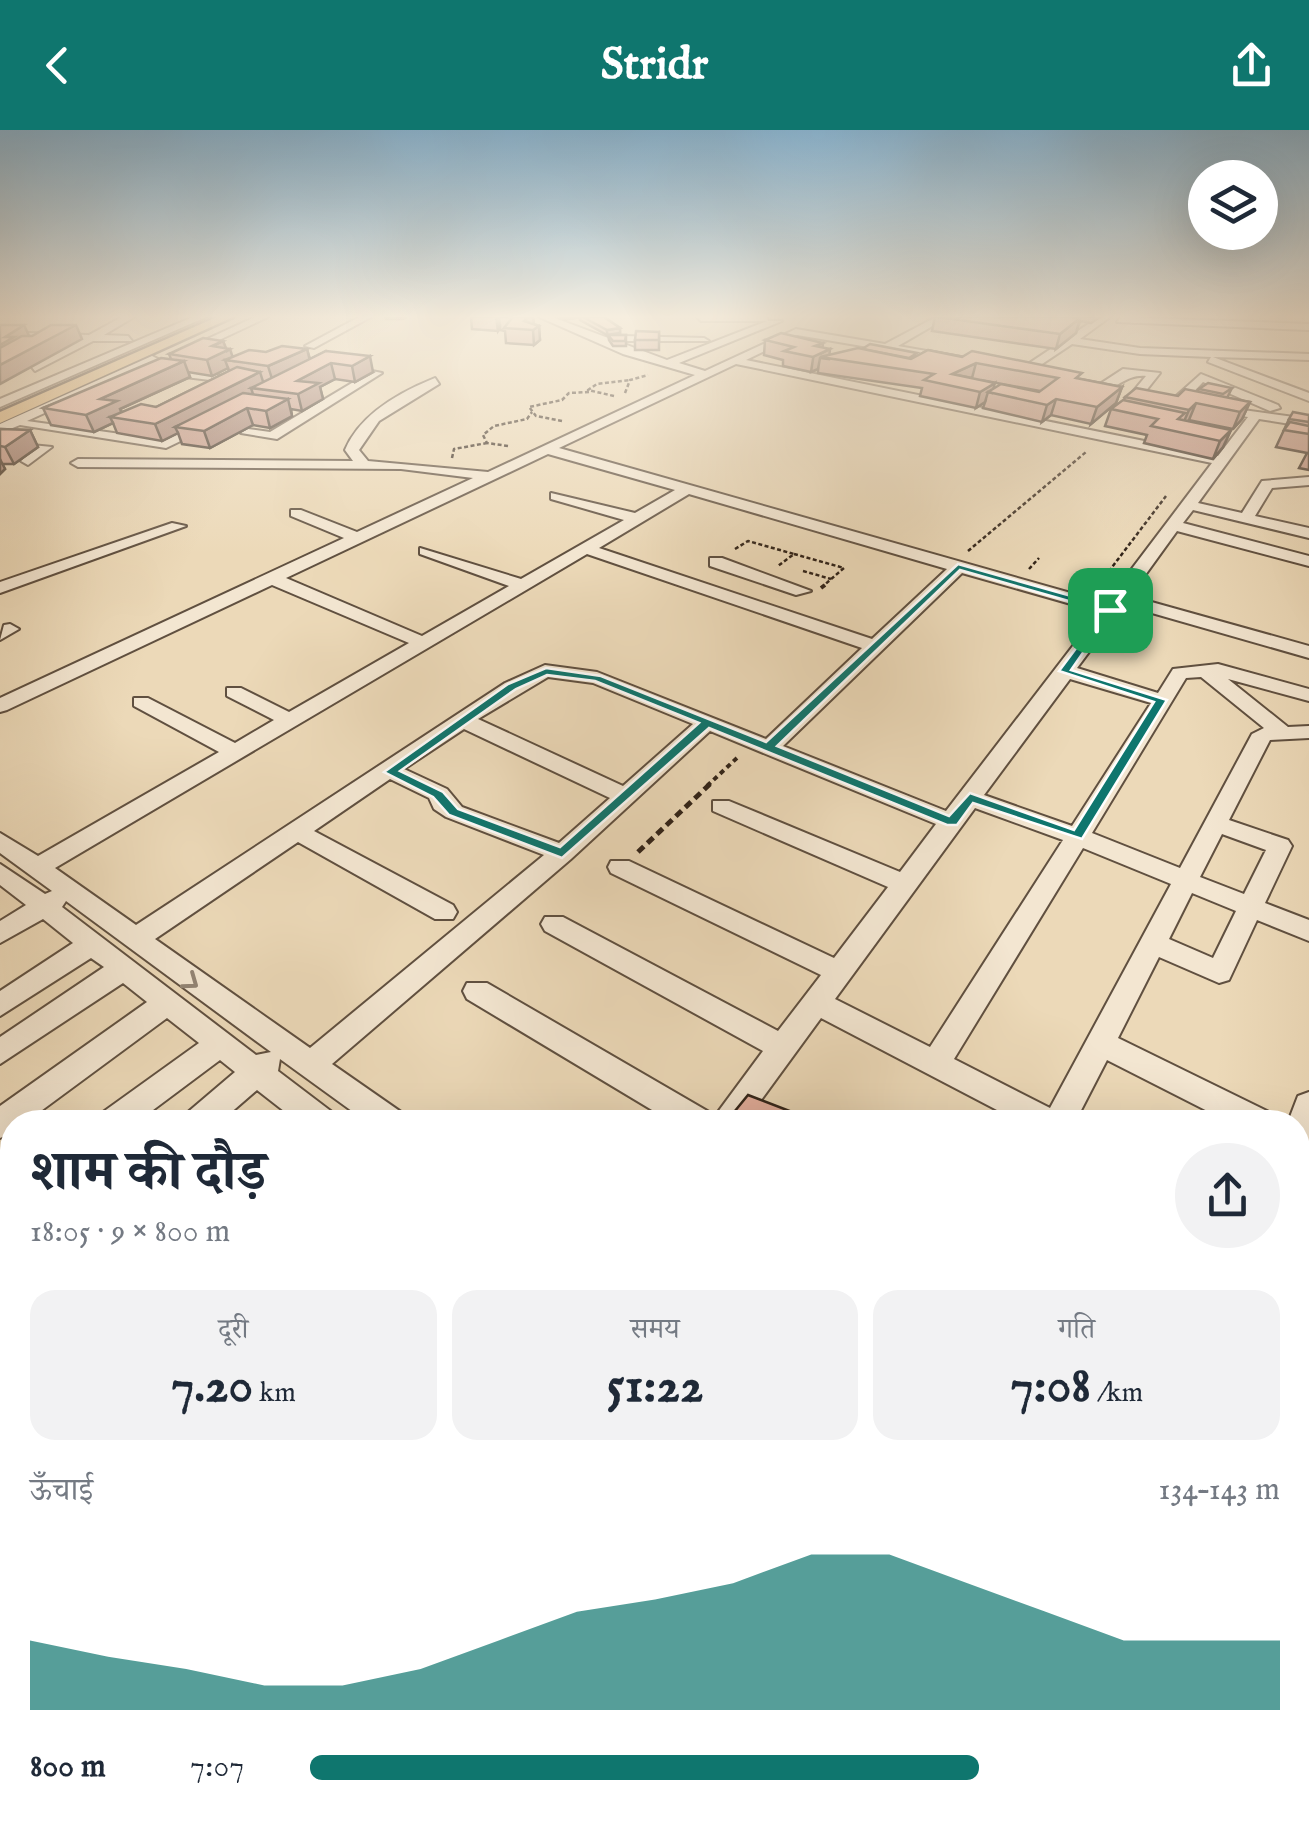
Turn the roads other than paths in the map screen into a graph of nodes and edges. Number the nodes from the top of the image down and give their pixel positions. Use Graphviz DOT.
graph roads {
  1 [pos="39,396"];
  2 [pos="42,396"];
  3 [pos="81,396"];
  4 [pos="94,396"];
  5 [pos="338,396"];
  6 [pos="411,396"];
  7 [pos="657,396"];
  8 [pos="910,396"];
  9 [pos="1148,396"];
  10 [pos="1244,396"];
  11 [pos="1152,397"];
  12 [pos="1309,400"];
  13 [pos="1120,406"];
  14 [pos="277,410"];
  15 [pos="1280,412"];
  16 [pos="230,413"];
  17 [pos="0,414"];
  18 [pos="308,414"];
  19 [pos="1256,415"];
  20 [pos="135,420"];
  21 [pos="1303,422"];
  22 [pos="33,426"];
  23 [pos="0,428"];
  24 [pos="248,433"];
  25 [pos="102,436"];
  26 [pos="0,441"];
  27 [pos="547,448"];
  28 [pos="28,461"];
  29 [pos="1221,462"];
  30 [pos="78,463"];
  31 [pos="363,464"];
  32 [pos="490,476"];
  33 [pos="1309,480"];
  34 [pos="688,489"];
  35 [pos="556,496"];
  36 [pos="1180,497"];
  37 [pos="296,513"];
  38 [pos="1246,518"];
  39 [pos="638,519"];
  40 [pos="178,526"];
  41 [pos="1176,526"];
  42 [pos="1309,533"];
  43 [pos="357,538"];
  44 [pos="590,550"];
  45 [pos="426,551"];
  46 [pos="1309,560"];
  47 [pos="716,562"];
  48 [pos="964,563"];
  49 [pos="688,577"];
  50 [pos="271,578"];
  51 [pos="762,578"];
  52 [pos="526,586"];
  53 [pos="0,588"];
  54 [pos="802,591"];
  55 [pos="736,596"];
  56 [pos="1114,604"];
  57 [pos="789,612"];
  58 [pos="426,644"];
  59 [pos="874,646"];
  60 [pos="1200,651"];
  61 [pos="1309,652"];
  62 [pos="1064,671"];
  63 [pos="234,692"];
  64 [pos="1309,695"];
  65 [pos="1161,700"];
  66 [pos="142,702"];
  67 [pos="0,706"];
  68 [pos="292,720"];
  69 [pos="464,721"];
  70 [pos="707,722"];
  71 [pos="1280,730"];
  72 [pos="1309,732"];
  73 [pos="768,748"];
  74 [pos="236,752"];
  75 [pos="390,772"];
  76 [pos="623,795"];
  77 [pos="970,798"];
  78 [pos="720,806"];
  79 [pos="952,822"];
  80 [pos="1216,824"];
  81 [pos="300,833"];
  82 [pos="1077,836"];
  83 [pos="0,841"];
  84 [pos="562,853"];
  85 [pos="620,867"];
  86 [pos="36,868"];
  87 [pos="0,872"];
  88 [pos="1185,882"];
  89 [pos="905,884"];
  90 [pos="68,892"];
  91 [pos="42,908"];
  92 [pos="1251,908"];
  93 [pos="444,912"];
  94 [pos="554,924"];
  95 [pos="1309,931"];
  96 [pos="0,933"];
  97 [pos="134,940"];
  98 [pos="1153,944"];
  99 [pos="90,945"];
  100 [pos="122,969"];
  101 [pos="840,972"];
  102 [pos="476,992"];
  103 [pos="816,1003"];
  104 [pos="166,1004"];
  105 [pos="0,1005"];
  106 [pos="1101,1043"];
  107 [pos="219,1044"];
  108 [pos="783,1048"];
  109 [pos="0,1052"];
  110 [pos="296,1058"];
  111 [pos="935,1064"];
  112 [pos="256,1073"];
  113 [pos="19,1110"];
  114 [pos="130,1110"];
  115 [pos="213,1110"];
  116 [pos="305,1110"];
  117 [pos="372,1110"];
  118 [pos="678,1110"];
  119 [pos="736,1110"];
  120 [pos="1025,1110"];
  121 [pos="1065,1110"];
  122 [pos="1234,1110"];
  1 -- 17 [label="main road"];
  2 -- 17 [label="main road"];
  3 -- 23 [label="street"];
  4 -- 22 [label="street"];
  5 -- 18 [label="street"];
  6 -- 31 [label="street"];
  7 -- 27 [label="street"];
  8 -- 29 [label="street"];
  9 -- 11 [label="street"];
  10 -- 15 [label="street"];
  11 -- 13 [label="street"];
  11 -- 19 [label="street"];
  12 -- 15 [label="street"];
  14 -- 18 [label="street"];
  15 -- 21 [label="street"];
  16 -- 25 [label="street"];
  18 -- 24 [label="street"];
  19 -- 21 [label="street"];
  19 -- 29 [label="street"];
  20 -- 25 [label="street"];
  22 -- 25 [label="street"];
  22 -- 26 [label="street"];
  26 -- 28 [label="street"];
  27 -- 32 [label="street"];
  27 -- 34 [label="street"];
  29 -- 36 [label="street"];
  30 -- 31 [label="street"];
  31 -- 32 [label="street"];
  32 -- 43 [label="street"];
  33 -- 38 [label="street"];
  34 -- 39 [label="street"];
  34 -- 48 [label="street"];
  35 -- 39 [label="street"];
  36 -- 38 [label="street"];
  36 -- 41 [label="street"];
  37 -- 43 [label="street"];
  38 -- 42 [label="street"];
  39 -- 44 [label="street"];
  40 -- 53 [label="street"];
  41 -- 46 [label="street"];
  41 -- 56 [label="street"];
  43 -- 50 [label="street"];
  44 -- 52 [label="street"];
  44 -- 55 [label="street"];
  45 -- 52 [label="street"];
  47 -- 51 [label="street"];
  48 -- 56 [label="street"];
  48 -- 59 [label="street"];
  49 -- 55 [label="street"];
  50 -- 58 [label="street"];
  50 -- 67 [label="street"];
  51 -- 54 [label="street"];
  51 -- 55 [label="street"];
  52 -- 58 [label="street"];
  55 -- 57 [label="street"];
  55 -- 59 [label="street"];
  56 -- 60 [label="street"];
  56 -- 62 [label="street"];
  58 -- 68 [label="street"];
  59 -- 73 [label="street"];
  60 -- 61 [label="street"];
  60 -- 64 [label="street"];
  60 -- 65 [label="street"];
  60 -- 71 [label="street"];
  62 -- 65 [label="street"];
  62 -- 77 [label="street"];
  63 -- 68 [label="street"];
  65 -- 82 [label="street"];
  66 -- 74 [label="street"];
  68 -- 74 [label="street"];
  69 -- 70 [label="street"];
  69 -- 75 [label="street"];
  69 -- 76 [label="street"];
  70 -- 73 [label="street"];
  70 -- 76 [label="street"];
  71 -- 72 [label="street"];
  71 -- 80 [label="street"];
  73 -- 79 [label="street"];
  74 -- 86 [label="street"];
  75 -- 81 [label="street"];
  75 -- 84 [label="street"];
  76 -- 84 [label="street"];
  77 -- 79 [label="street"];
  77 -- 82 [label="street"];
  78 -- 89 [label="street"];
  79 -- 89 [label="street"];
  80 -- 88 [label="street"];
  80 -- 92 [label="street"];
  81 -- 93 [label="street"];
  81 -- 97 [label="street"];
  82 -- 88 [label="street"];
  82 -- 111 [label="street"];
  83 -- 86 [label="street"];
  84 -- 110 [label="street"];
  85 -- 101 [label="street"];
  86 -- 90 [label="street"];
  87 -- 91 [label="street"];
  88 -- 92 [label="street"];
  88 -- 98 [label="street"];
  89 -- 101 [label="street"];
  90 -- 91 [label="street"];
  90 -- 97 [label="street"];
  91 -- 96 [label="street"];
  91 -- 99 [label="street"];
  92 -- 95 [label="street"];
  92 -- 98 [label="street"];
  94 -- 108 [label="street"];
  97 -- 110 [label="street, one-way"];
  98 -- 106 [label="street"];
  99 -- 100 [label="street"];
  99 -- 105 [label="street"];
  100 -- 104 [label="street"];
  100 -- 109 [label="street"];
  101 -- 103 [label="street"];
  102 -- 118 [label="street"];
  103 -- 108 [label="street"];
  103 -- 111 [label="street"];
  104 -- 107 [label="street"];
  104 -- 113 [label="street"];
  106 -- 121 [label="street"];
  106 -- 122 [label="street"];
  107 -- 112 [label="street"];
  107 -- 114 [label="street"];
  108 -- 119 [label="street"];
  110 -- 112 [label="street"];
  110 -- 117 [label="street"];
  111 -- 120 [label="street"];
  112 -- 115 [label="street"];
  112 -- 116 [label="street"];
}
